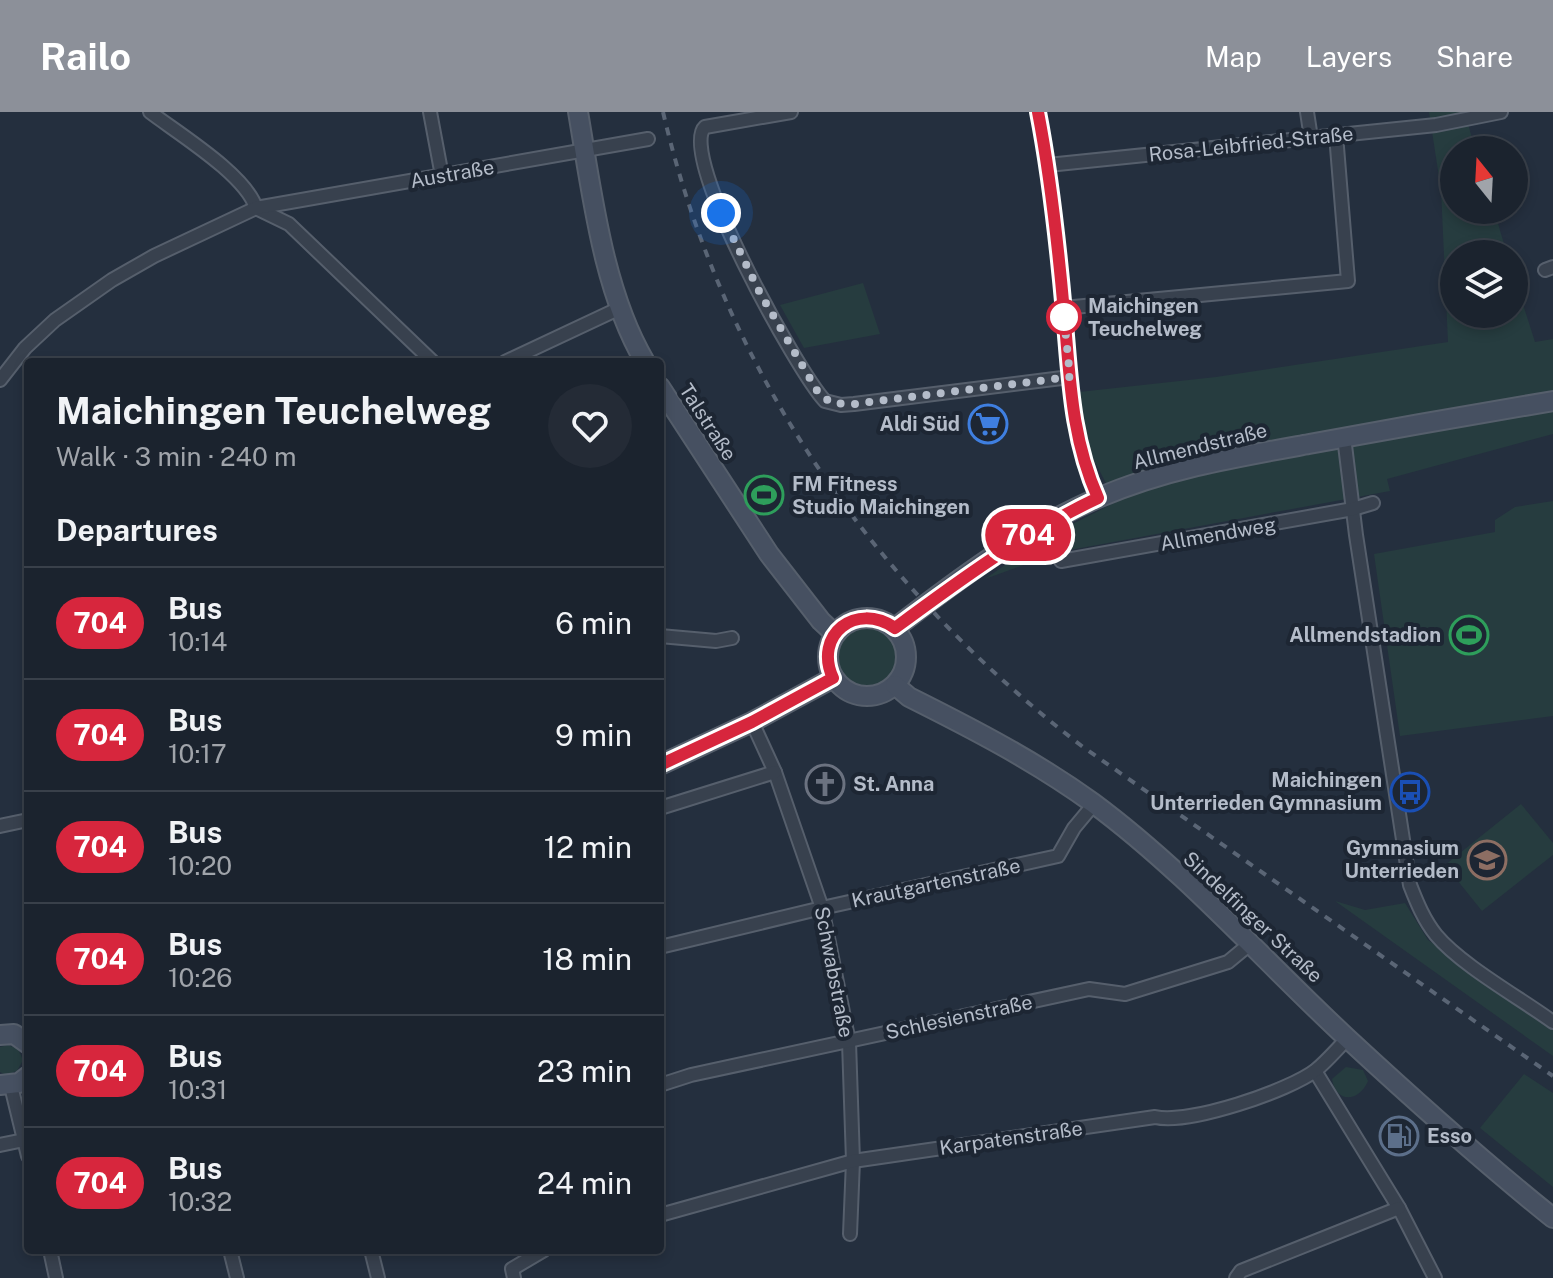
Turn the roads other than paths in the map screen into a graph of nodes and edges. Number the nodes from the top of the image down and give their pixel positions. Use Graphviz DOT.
graph roads {
  1 [pos="150,112"];
  2 [pos="430,112"];
  3 [pos="578,112"];
  4 [pos="791,112"];
  5 [pos="1038,112"];
  6 [pos="1307,112"];
  7 [pos="1501,112"];
  8 [pos="1336,135"];
  9 [pos="1311,138"];
  10 [pos="648,139"];
  11 [pos="584,150"];
  12 [pos="1048,165"];
  13 [pos="442,176"];
  14 [pos="256,208"];
  15 [pos="620,308"];
  16 [pos="1063,308"];
  17 [pos="429,358"];
  18 [pos="514,358"];
  19 [pos="643,358"];
  20 [pos="1070,377"];
  21 [pos="0,380"];
  22 [pos="664,393"];
  23 [pos="1553,401"];
  24 [pos="1344,437"];
  25 [pos="1098,498"];
  26 [pos="1373,503"];
  27 [pos="1353,509"];
  28 [pos="1061,561"];
  29 [pos="895,628"];
  30 [pos="835,634"];
  31 [pos="664,636"];
  32 [pos="732,638"];
  33 [pos="833,678"];
  34 [pos="895,685"];
  35 [pos="752,722"];
  36 [pos="664,763"];
  37 [pos="775,772"];
  38 [pos="1094,804"];
  39 [pos="664,807"];
  40 [pos="24,823"];
  41 [pos="0,826"];
  42 [pos="822,908"];
  43 [pos="1251,943"];
  44 [pos="664,946"];
  45 [pos="1553,1022"];
  46 [pos="0,1035"];
  47 [pos="1348,1038"];
  48 [pos="24,1041"];
  49 [pos="849,1042"];
  50 [pos="1315,1071"];
  51 [pos="664,1084"];
  52 [pos="6,1086"];
  53 [pos="24,1140"];
  54 [pos="0,1145"];
  55 [pos="853,1161"];
  56 [pos="1399,1208"];
  57 [pos="664,1214"];
  58 [pos="1553,1218"];
  59 [pos="850,1234"];
  60 [pos="51,1254"];
  61 [pos="231,1254"];
  62 [pos="372,1254"];
  63 [pos="537,1254"];
  64 [pos="56,1278"];
  65 [pos="237,1278"];
  66 [pos="378,1278"];
  67 [pos="514,1278"];
  68 [pos="1236,1278"];
  69 [pos="1435,1278"];
  1 -- 14 [label="street"];
  2 -- 13 [label="street"];
  3 -- 11 [label="main road"];
  4 -- 20 [label="street"];
  5 -- 12 [label="street"];
  6 -- 9 [label="street"];
  7 -- 8 [label="street, Rosa-Leibfried-Straße"];
  8 -- 9 [label="street, Rosa-Leibfried-Straße"];
  8 -- 16 [label="street"];
  9 -- 12 [label="street, Rosa-Leibfried-Straße"];
  10 -- 11 [label="street, Austraße"];
  11 -- 13 [label="street, Austraße"];
  11 -- 15 [label="main road"];
  12 -- 16 [label="street"];
  13 -- 14 [label="street, Austraße"];
  14 -- 17 [label="street"];
  14 -- 21 [label="street, Austraße"];
  15 -- 18 [label="street"];
  15 -- 19 [label="main road"];
  16 -- 20 [label="street"];
  20 -- 25 [label="street"];
  22 -- 30 [label="main road, Talstraße"];
  23 -- 24 [label="main road, Allmendstraße"];
  24 -- 25 [label="main road, Allmendstraße"];
  24 -- 27 [label="street"];
  25 -- 29 [label="main road, Allmendstraße"];
  26 -- 27 [label="street, Allmendweg"];
  27 -- 28 [label="street, Allmendweg"];
  27 -- 45 [label="street"];
  29 -- 30 [label="main road"];
  29 -- 34 [label="main road"];
  30 -- 33 [label="main road"];
  31 -- 32 [label="street"];
  33 -- 34 [label="main road"];
  33 -- 35 [label="main road"];
  34 -- 38 [label="main road, Sindelfinger Straße"];
  35 -- 36 [label="main road"];
  35 -- 37 [label="street, Schwabstraße"];
  37 -- 39 [label="street"];
  37 -- 42 [label="street, Schwabstraße"];
  38 -- 42 [label="street, Krautgartenstraße"];
  38 -- 43 [label="main road, Sindelfinger Straße"];
  40 -- 41 [label="street"];
  42 -- 44 [label="street, Krautgartenstraße"];
  42 -- 49 [label="street, Schwabstraße"];
  43 -- 47 [label="main road, Sindelfinger Straße"];
  43 -- 49 [label="street, Schlesienstraße"];
  46 -- 48 [label="main road"];
  47 -- 50 [label="street, Karpatenstraße"];
  47 -- 58 [label="main road, Sindelfinger Straße"];
  49 -- 51 [label="street, Schlesienstraße"];
  49 -- 55 [label="street, Schwabstraße"];
  50 -- 55 [label="street, Karpatenstraße"];
  50 -- 56 [label="street"];
  52 -- 53 [label="street"];
  53 -- 54 [label="street"];
  55 -- 57 [label="street, Karpatenstraße"];
  55 -- 59 [label="street, Schwabstraße"];
  56 -- 68 [label="street"];
  56 -- 69 [label="street"];
  60 -- 64 [label="street"];
  61 -- 65 [label="street"];
  62 -- 66 [label="street"];
  63 -- 67 [label="street"];
}
